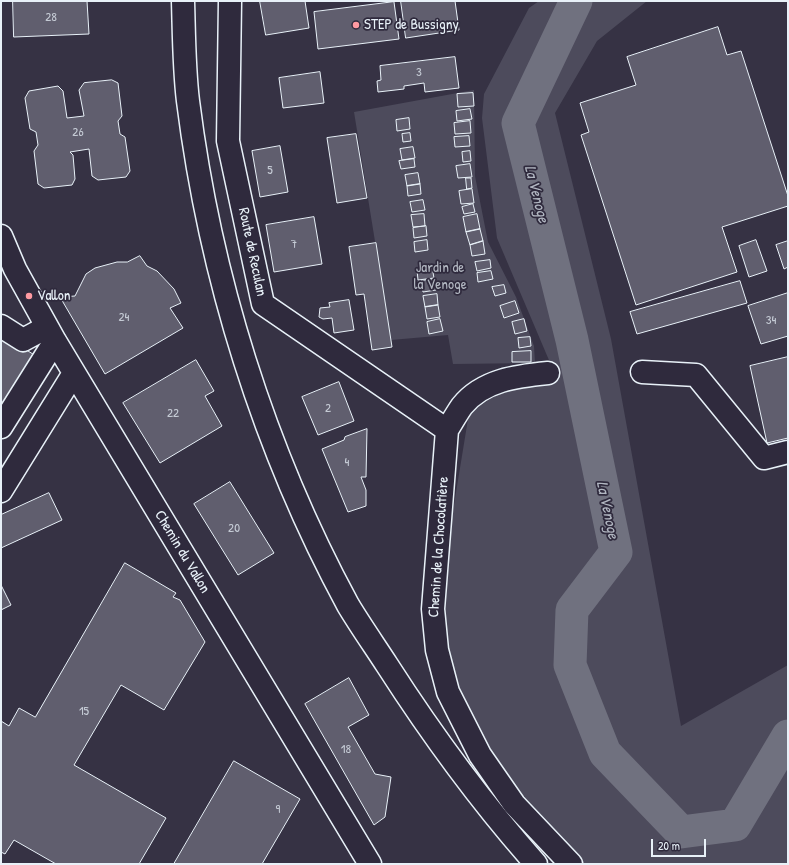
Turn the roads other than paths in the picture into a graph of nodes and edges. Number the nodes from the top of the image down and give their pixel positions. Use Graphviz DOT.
graph roads {
  1 [pos="183,1"];
  2 [pos="230,1"];
  3 [pos="1,236"];
  4 [pos="1,326"];
  5 [pos="51,334"];
  6 [pos="642,372"];
  7 [pos="74,373"];
  8 [pos="548,373"];
  9 [pos="1,427"];
  10 [pos="447,430"];
  11 [pos="788,452"];
  12 [pos="1,492"];
  13 [pos="370,864"];
  14 [pos="536,864"];
  15 [pos="570,864"];
  1 -- 14 [label="street"];
  2 -- 10 [label="street, Route de Reculan"];
  3 -- 5 [label="street, Chemin du Vallon"];
  4 -- 5 [label="street"];
  5 -- 7 [label="street, Chemin du Vallon"];
  5 -- 9 [label="street"];
  6 -- 11 [label="street"];
  7 -- 12 [label="street"];
  7 -- 13 [label="street, Chemin du Vallon"];
  8 -- 10 [label="street, Chemin de la Chocolatière"];
  10 -- 15 [label="street, Chemin de la Chocolatière"];
}
